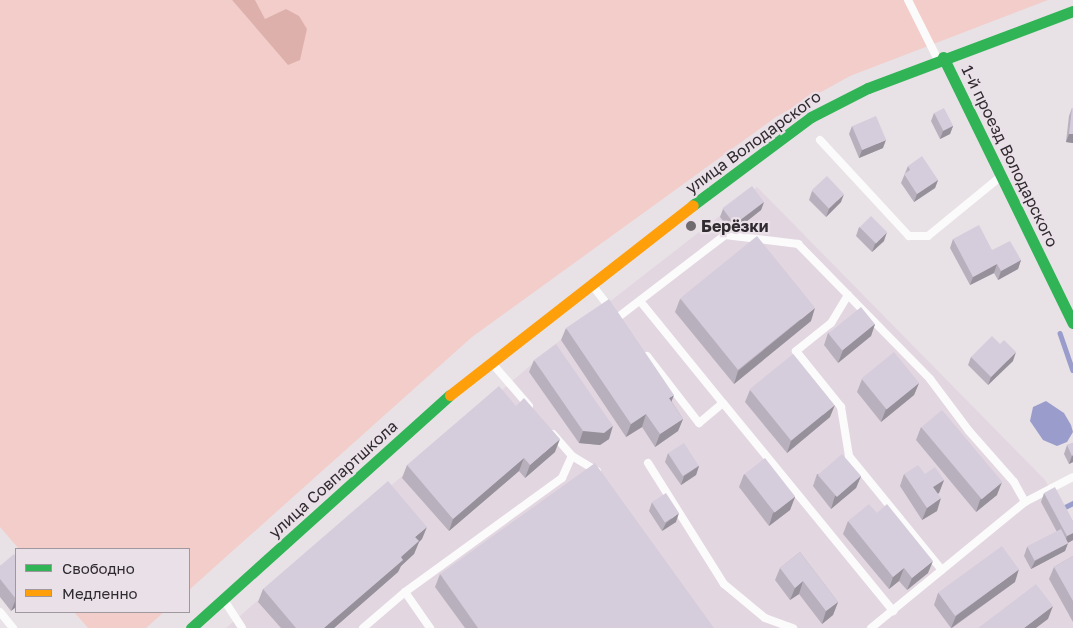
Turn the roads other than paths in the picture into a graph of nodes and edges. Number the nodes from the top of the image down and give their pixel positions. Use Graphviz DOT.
graph roads {
  1 [pos="908,0"];
  2 [pos="1073,11"];
  3 [pos="941,58"];
  4 [pos="820,140"];
  5 [pos="1001,176"];
  6 [pos="586,286"];
  7 [pos="848,295"];
  8 [pos="640,300"];
  9 [pos="617,318"];
  10 [pos="1073,323"];
  11 [pos="623,325"];
  12 [pos="640,348"];
  13 [pos="494,358"];
  14 [pos="723,403"];
  15 [pos="534,412"];
  16 [pos="547,427"];
  17 [pos="572,456"];
  18 [pos="648,463"];
  19 [pos="1073,476"];
  20 [pos="602,478"];
  21 [pos="1025,502"];
  22 [pos="942,570"];
  23 [pos="405,592"];
  24 [pos="224,599"];
  25 [pos="893,610"];
  26 [pos="0,612"];
  27 [pos="13,628"];
  28 [pos="191,628"];
  29 [pos="242,628"];
  30 [pos="363,628"];
  31 [pos="430,628"];
  32 [pos="792,628"];
  33 [pos="871,628"];
  1 -- 3 [label="lane"];
  2 -- 3 [label="street, улица Володарского"];
  3 -- 5 [label="street, 1-й проезд Володарского"];
  3 -- 6 [label="street, улица Володарского"];
  4 -- 5 [label="lane"];
  5 -- 10 [label="street, 1-й проезд Володарского"];
  6 -- 9 [label="lane"];
  6 -- 13 [label="street, улица Володарского"];
  7 -- 8 [label="lane"];
  7 -- 21 [label="lane"];
  7 -- 22 [label="lane"];
  8 -- 9 [label="lane"];
  8 -- 14 [label="lane"];
  9 -- 11 [label="lane"];
  12 -- 14 [label="lane"];
  13 -- 15 [label="lane"];
  13 -- 24 [label="street, улица Совпартшкола"];
  14 -- 25 [label="lane"];
  16 -- 17 [label="lane"];
  17 -- 20 [label="lane"];
  17 -- 23 [label="lane"];
  18 -- 32 [label="lane"];
  19 -- 21 [label="lane"];
  21 -- 22 [label="lane"];
  22 -- 25 [label="lane"];
  23 -- 30 [label="lane"];
  23 -- 31 [label="lane"];
  24 -- 28 [label="street, улица Совпартшкола"];
  24 -- 29 [label="lane"];
  25 -- 33 [label="lane"];
  26 -- 27 [label="lane"];
}
